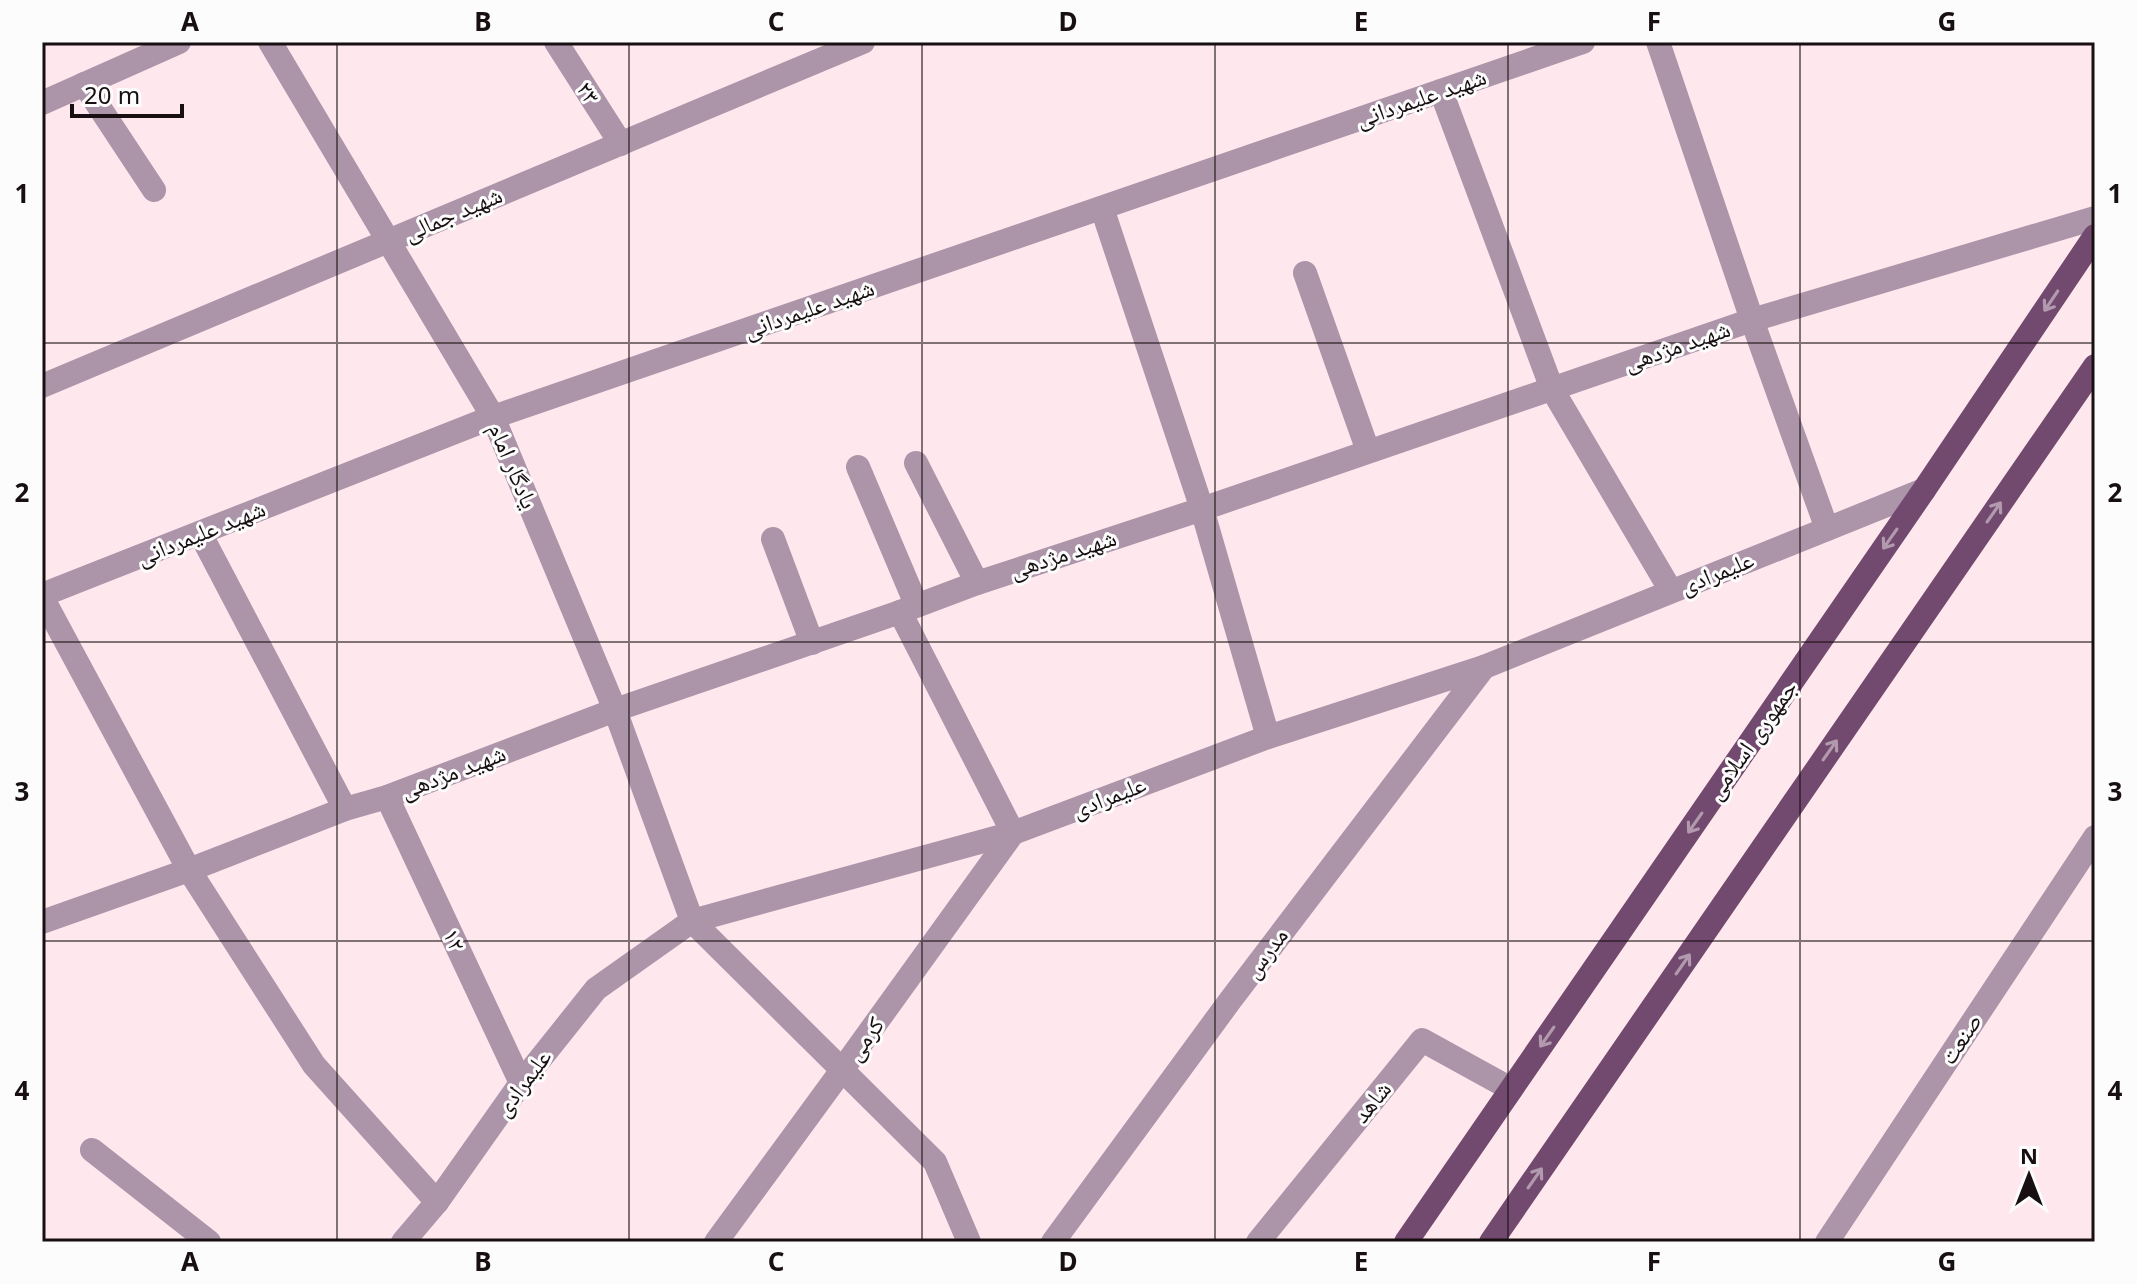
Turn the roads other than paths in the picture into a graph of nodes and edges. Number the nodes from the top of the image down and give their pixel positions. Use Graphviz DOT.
graph roads {
  1 [pos="179,42"];
  2 [pos="270,42"];
  3 [pos="556,42"];
  4 [pos="863,42"];
  5 [pos="1583,42"];
  6 [pos="1658,42"];
  7 [pos="84,84"];
  8 [pos="1441,91"];
  9 [pos="42,103"];
  10 [pos="621,144"];
  11 [pos="154,190"];
  12 [pos="1102,208"];
  13 [pos="2095,218"];
  14 [pos="2095,236"];
  15 [pos="387,242"];
  16 [pos="1305,273"];
  17 [pos="1752,320"];
  18 [pos="2095,366"];
  19 [pos="42,386"];
  20 [pos="1552,389"];
  21 [pos="493,417"];
  22 [pos="1368,451"];
  23 [pos="916,463"];
  24 [pos="858,467"];
  25 [pos="1924,490"];
  26 [pos="1202,509"];
  27 [pos="1827,529"];
  28 [pos="200,533"];
  29 [pos="773,539"];
  30 [pos="977,583"];
  31 [pos="1671,591"];
  32 [pos="42,596"];
  33 [pos="908,608"];
  34 [pos="812,643"];
  35 [pos="1484,667"];
  36 [pos="615,710"];
  37 [pos="1268,737"];
  38 [pos="387,797"];
  39 [pos="345,809"];
  40 [pos="1013,833"];
  41 [pos="2095,837"];
  42 [pos="189,870"];
  43 [pos="692,921"];
  44 [pos="42,922"];
  45 [pos="842,1070"];
  46 [pos="521,1083"];
  47 [pos="1511,1089"];
  48 [pos="92,1150"];
  49 [pos="437,1202"];
  50 [pos="209,1242"];
  51 [pos="403,1242"];
  52 [pos="716,1242"];
  53 [pos="969,1242"];
  54 [pos="1053,1242"];
  55 [pos="1258,1242"];
  56 [pos="1406,1242"];
  57 [pos="1491,1242"];
  58 [pos="1827,1242"];
  1 -- 7 [label="street"];
  2 -- 15 [label="street, یادگار امام"];
  3 -- 10 [label="street, ۲۳"];
  4 -- 10 [label="street, شهید جمالی"];
  5 -- 8 [label="street, شهید علیمردانی"];
  6 -- 17 [label="street"];
  7 -- 9 [label="street"];
  7 -- 11 [label="street"];
  8 -- 12 [label="street, شهید علیمردانی"];
  8 -- 20 [label="street"];
  10 -- 15 [label="street, شهید جمالی"];
  12 -- 21 [label="street, شهید علیمردانی"];
  12 -- 26 [label="street"];
  13 -- 17 [label="street, شهید مژدهی"];
  14 -- 25 [label="main road, جمهوری اسلامی, one-way"];
  15 -- 19 [label="street, شهید جمالی"];
  15 -- 21 [label="street, یادگار امام"];
  16 -- 22 [label="street"];
  17 -- 20 [label="street, شهید مژدهی"];
  17 -- 27 [label="street"];
  57 -- 18 [label="main road, one-way"];
  20 -- 22 [label="street, شهید مژدهی"];
  20 -- 31 [label="street"];
  21 -- 28 [label="street, شهید علیمردانی"];
  21 -- 36 [label="street, یادگار امام"];
  22 -- 26 [label="street, شهید مژدهی"];
  23 -- 30 [label="street"];
  24 -- 33 [label="street"];
  25 -- 27 [label="street, علیمرادی"];
  25 -- 47 [label="main road, جمهوری اسلامی, one-way"];
  26 -- 30 [label="street, شهید مژدهی"];
  26 -- 37 [label="street"];
  27 -- 31 [label="street, علیمرادی"];
  28 -- 32 [label="street, شهید علیمردانی"];
  28 -- 39 [label="street"];
  29 -- 34 [label="street"];
  30 -- 33 [label="street, شهید مژدهی"];
  31 -- 35 [label="street, علیمرادی"];
  32 -- 42 [label="street"];
  33 -- 34 [label="street, شهید مژدهی"];
  33 -- 40 [label="street"];
  34 -- 36 [label="street, شهید مژدهی"];
  35 -- 37 [label="street, علیمرادی"];
  35 -- 54 [label="street, مدرس"];
  36 -- 38 [label="street, شهید مژدهی"];
  36 -- 43 [label="street, یادگار امام"];
  37 -- 40 [label="street, علیمرادی"];
  38 -- 39 [label="street, شهید مژدهی"];
  38 -- 46 [label="street, ۱۲"];
  39 -- 42 [label="street, شهید مژدهی"];
  40 -- 43 [label="street, علیمرادی"];
  40 -- 45 [label="street, کرمی"];
  41 -- 58 [label="street, صنعت"];
  42 -- 44 [label="street, شهید مژدهی"];
  42 -- 49 [label="street"];
  43 -- 45 [label="street"];
  43 -- 46 [label="street, علیمرادی"];
  45 -- 52 [label="street, کرمی"];
  45 -- 53 [label="street"];
  46 -- 49 [label="street, علیمرادی"];
  47 -- 55 [label="street, شاهد"];
  47 -- 56 [label="main road, جمهوری اسلامی"];
  48 -- 50 [label="street"];
  49 -- 51 [label="street, علیمرادی"];
}
